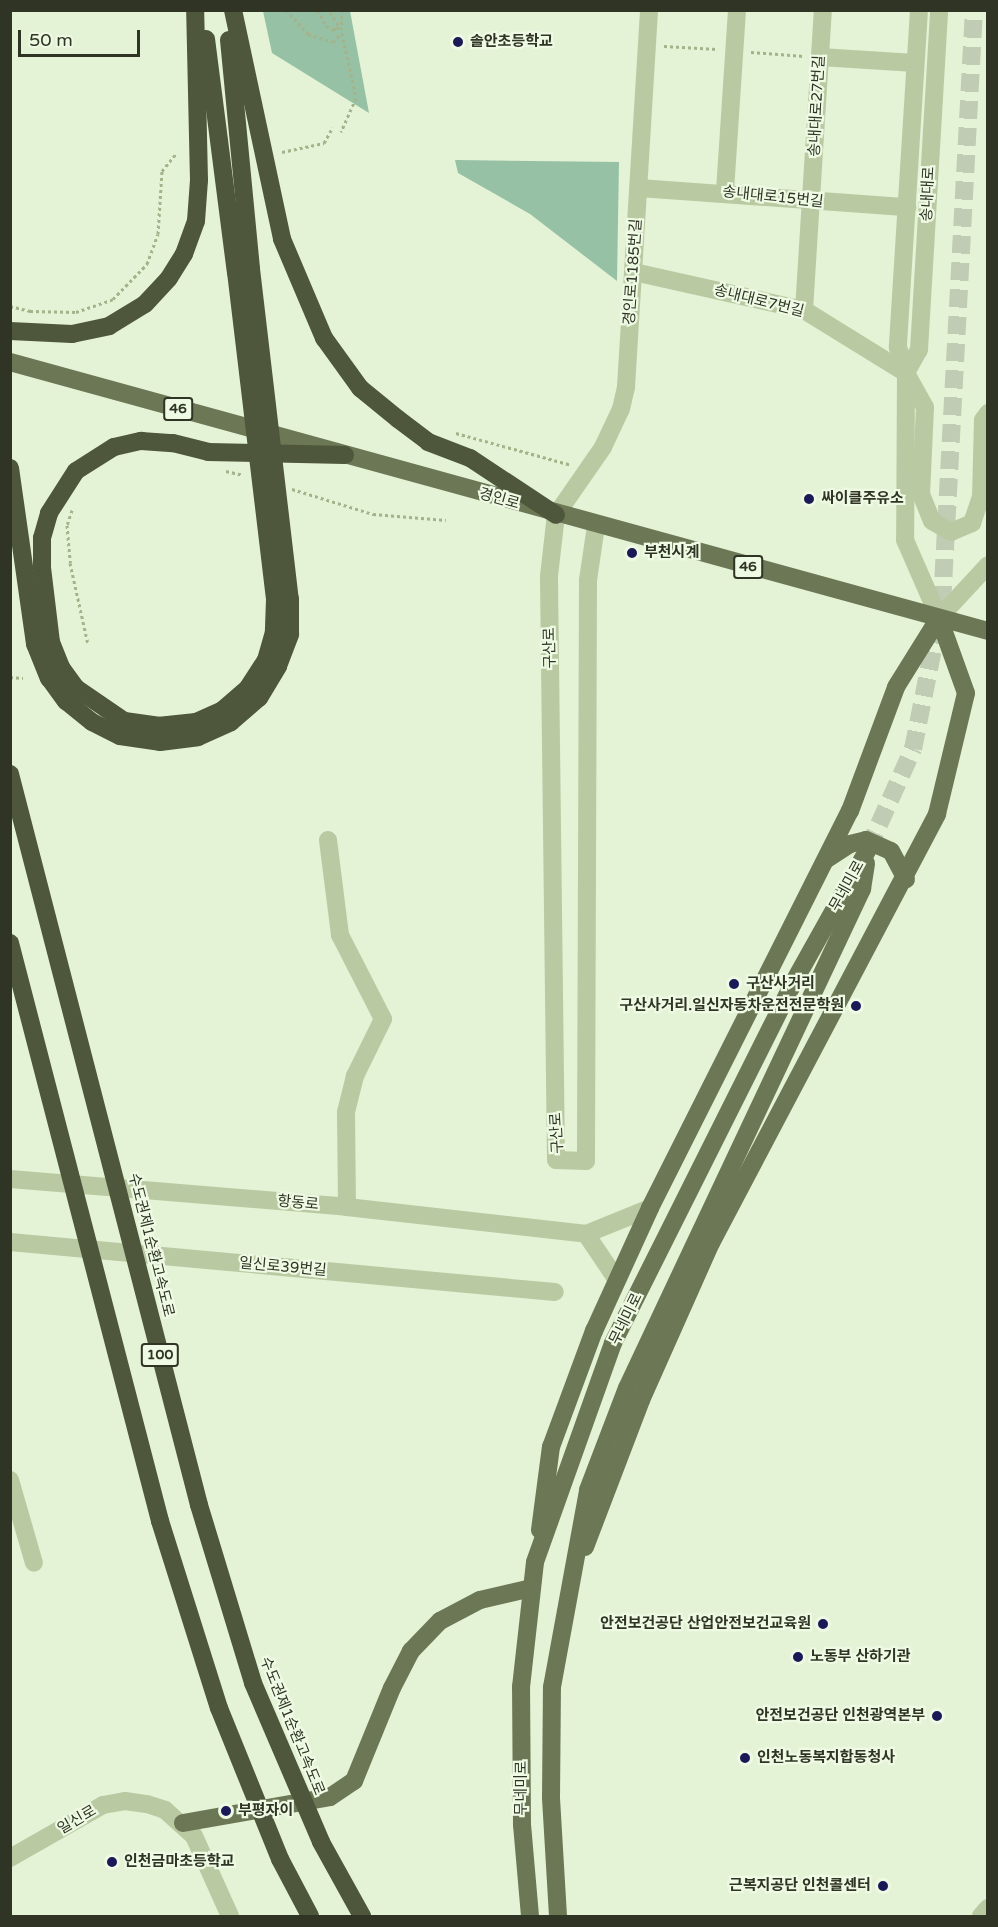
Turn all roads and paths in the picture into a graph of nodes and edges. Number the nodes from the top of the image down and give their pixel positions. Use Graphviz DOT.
graph roads {
  1 [pos="195,10"];
  2 [pos="202,10"];
  3 [pos="226,10"];
  4 [pos="233,10"];
  5 [pos="286,10"];
  6 [pos="318,10"];
  7 [pos="329,10"];
  8 [pos="342,10"];
  9 [pos="649,10"];
  10 [pos="737,10"];
  11 [pos="823,10"];
  12 [pos="919,10"];
  13 [pos="939,10"];
  14 [pos="336,27"];
  15 [pos="342,31"];
  16 [pos="820,57"];
  17 [pos="915,63"];
  18 [pos="333,127"];
  19 [pos="341,132"];
  20 [pos="176,154"];
  21 [pos="284,161"];
  22 [pos="639,188"];
  23 [pos="725,191"];
  24 [pos="811,202"];
  25 [pos="907,207"];
  26 [pos="243,271"];
  27 [pos="634,272"];
  28 [pos="10,306"];
  29 [pos="804,310"];
  30 [pos="10,331"];
  31 [pos="10,362"];
  32 [pos="906,374"];
  33 [pos="987,413"];
  34 [pos="449,430"];
  35 [pos="345,455"];
  36 [pos="10,468"];
  37 [pos="218,468"];
  38 [pos="587,470"];
  39 [pos="252,478"];
  40 [pos="286,488"];
  41 [pos="73,507"];
  42 [pos="556,515"];
  43 [pos="446,520"];
  44 [pos="596,526"];
  45 [pos="987,565"];
  46 [pos="283,599"];
  47 [pos="939,618"];
  48 [pos="987,632"];
  49 [pos="88,644"];
  50 [pos="10,677"];
  51 [pos="23,678"];
  52 [pos="10,774"];
  53 [pos="328,840"];
  54 [pos="826,860"];
  55 [pos="906,879"];
  56 [pos="10,944"];
  57 [pos="10,1179"];
  58 [pos="348,1207"];
  59 [pos="650,1208"];
  60 [pos="586,1234"];
  61 [pos="10,1242"];
  62 [pos="617,1280"];
  63 [pos="555,1292"];
  64 [pos="10,1480"];
  65 [pos="535,1562"];
  66 [pos="33,1563"];
  67 [pos="573,1577"];
  68 [pos="532,1588"];
  69 [pos="183,1823"];
  70 [pos="10,1858"];
  71 [pos="987,1908"];
  72 [pos="230,1917"];
  73 [pos="310,1917"];
  74 [pos="362,1917"];
  75 [pos="530,1917"];
  76 [pos="558,1917"];
  77 [pos="981,1917"];
  1 -- 30 [label="highway"];
  2 -- 26 [label="highway"];
  3 -- 26 [label="highway"];
  4 -- 42 [label="highway"];
  5 -- 15 [label="path"];
  6 -- 14 [label="path"];
  7 -- 14 [label="path"];
  8 -- 15 [label="path"];
  9 -- 22 [label="street, 경인로1185번길"];
  10 -- 23 [label="street"];
  11 -- 16 [label="street, 송내대로27번길"];
  12 -- 17 [label="street, 송내대로"];
  13 -- 32 [label="street, 송내대로"];
  14 -- 15 [label="path"];
  15 -- 19 [label="path"];
  16 -- 17 [label="street"];
  16 -- 24 [label="street, 송내대로27번길"];
  17 -- 25 [label="street, 송내대로"];
  18 -- 21 [label="path"];
  20 -- 28 [label="path"];
  22 -- 23 [label="street, 송내대로15번길"];
  22 -- 27 [label="street, 경인로1185번길"];
  23 -- 24 [label="street, 송내대로15번길"];
  24 -- 25 [label="street, 송내대로15번길"];
  24 -- 29 [label="street, 송내대로27번길"];
  25 -- 32 [label="street, 송내대로"];
  26 -- 46 [label="highway, bridge"];
  27 -- 29 [label="street, 송내대로7번길"];
  27 -- 38 [label="street, 경인로1185번길"];
  29 -- 32 [label="street, 송내대로7번길"];
  31 -- 35 [label="main road, 경인로 / 46"];
  32 -- 33 [label="street"];
  32 -- 47 [label="street, 송내대로"];
  34 -- 38 [label="path"];
  35 -- 42 [label="main road, 경인로 / 46"];
  35 -- 46 [label="highway"];
  36 -- 46 [label="highway"];
  37 -- 39 [label="path"];
  38 -- 42 [label="street, 경인로1185번길"];
  40 -- 43 [label="path"];
  41 -- 49 [label="path"];
  42 -- 44 [label="main road, 경인로 / 46"];
  42 -- 44 [label="street, 구산로"];
  44 -- 47 [label="main road, 경인로 / 46"];
  45 -- 47 [label="street"];
  47 -- 48 [label="main road, 경인로 / 46"];
  47 -- 54 [label="main road"];
  47 -- 55 [label="main road"];
  50 -- 51 [label="path"];
  52 -- 74 [label="highway, 수도권제1순환고속도로 / 100, bridge"];
  53 -- 58 [label="street"];
  54 -- 55 [label="main road"];
  54 -- 59 [label="main road"];
  55 -- 67 [label="main road"];
  56 -- 73 [label="highway, 100, bridge"];
  57 -- 58 [label="street, 항동로"];
  58 -- 60 [label="street, 항동로"];
  59 -- 60 [label="street, 항동로"];
  59 -- 62 [label="main road"];
  60 -- 62 [label="street"];
  61 -- 63 [label="street, 일신로39번길"];
  62 -- 65 [label="main road"];
  64 -- 66 [label="street"];
  65 -- 67 [label="main road, 무네미로"];
  65 -- 68 [label="main road, 무네미로"];
  67 -- 76 [label="main road, 무네미로"];
  68 -- 69 [label="main road"];
  68 -- 75 [label="main road, 무네미로"];
  69 -- 70 [label="street, 일신로"];
  69 -- 72 [label="street, 일신로"];
  71 -- 77 [label="street"];
}
